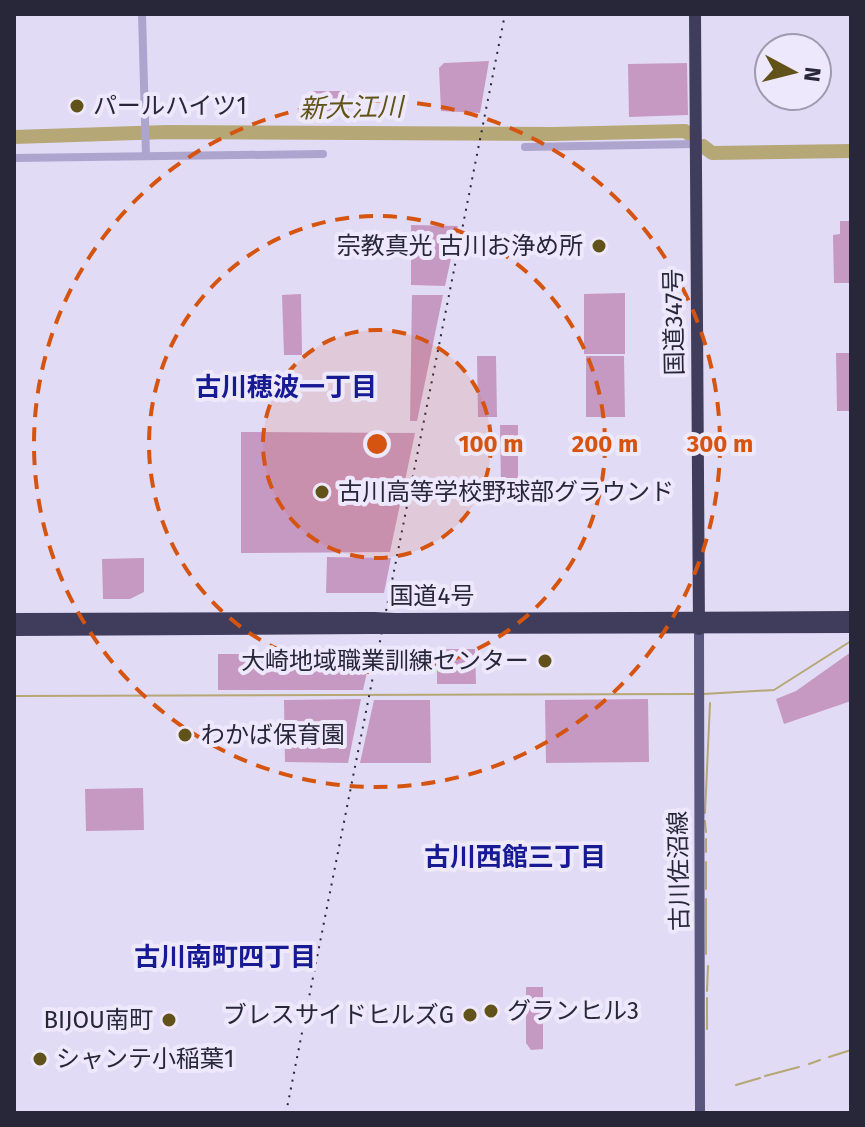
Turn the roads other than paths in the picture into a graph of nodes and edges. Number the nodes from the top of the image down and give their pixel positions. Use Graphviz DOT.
graph roads {
  1 [pos="142,14"];
  2 [pos="695,14"];
  3 [pos="695,144"];
  4 [pos="525,147"];
  5 [pos="323,154"];
  6 [pos="146,156"];
  7 [pos="14,158"];
  8 [pos="851,617"];
  9 [pos="14,619"];
  10 [pos="372,623"];
  11 [pos="699,623"];
  12 [pos="851,627"];
  13 [pos="14,630"];
  14 [pos="700,1113"];
  1 -- 6 [label="street"];
  2 -- 3 [label="highway, 国道347号"];
  3 -- 4 [label="street"];
  3 -- 11 [label="highway, 国道347号"];
  5 -- 6 [label="street"];
  6 -- 7 [label="street"];
  8 -- 11 [label="highway, 国道4号"];
  9 -- 10 [label="highway, 国道4号"];
  10 -- 11 [label="highway, 国道4号, bridge"];
  10 -- 13 [label="highway, 国道4号"];
  11 -- 12 [label="highway, 国道4号"];
  11 -- 14 [label="main road, 古川佐沼線"];
}
